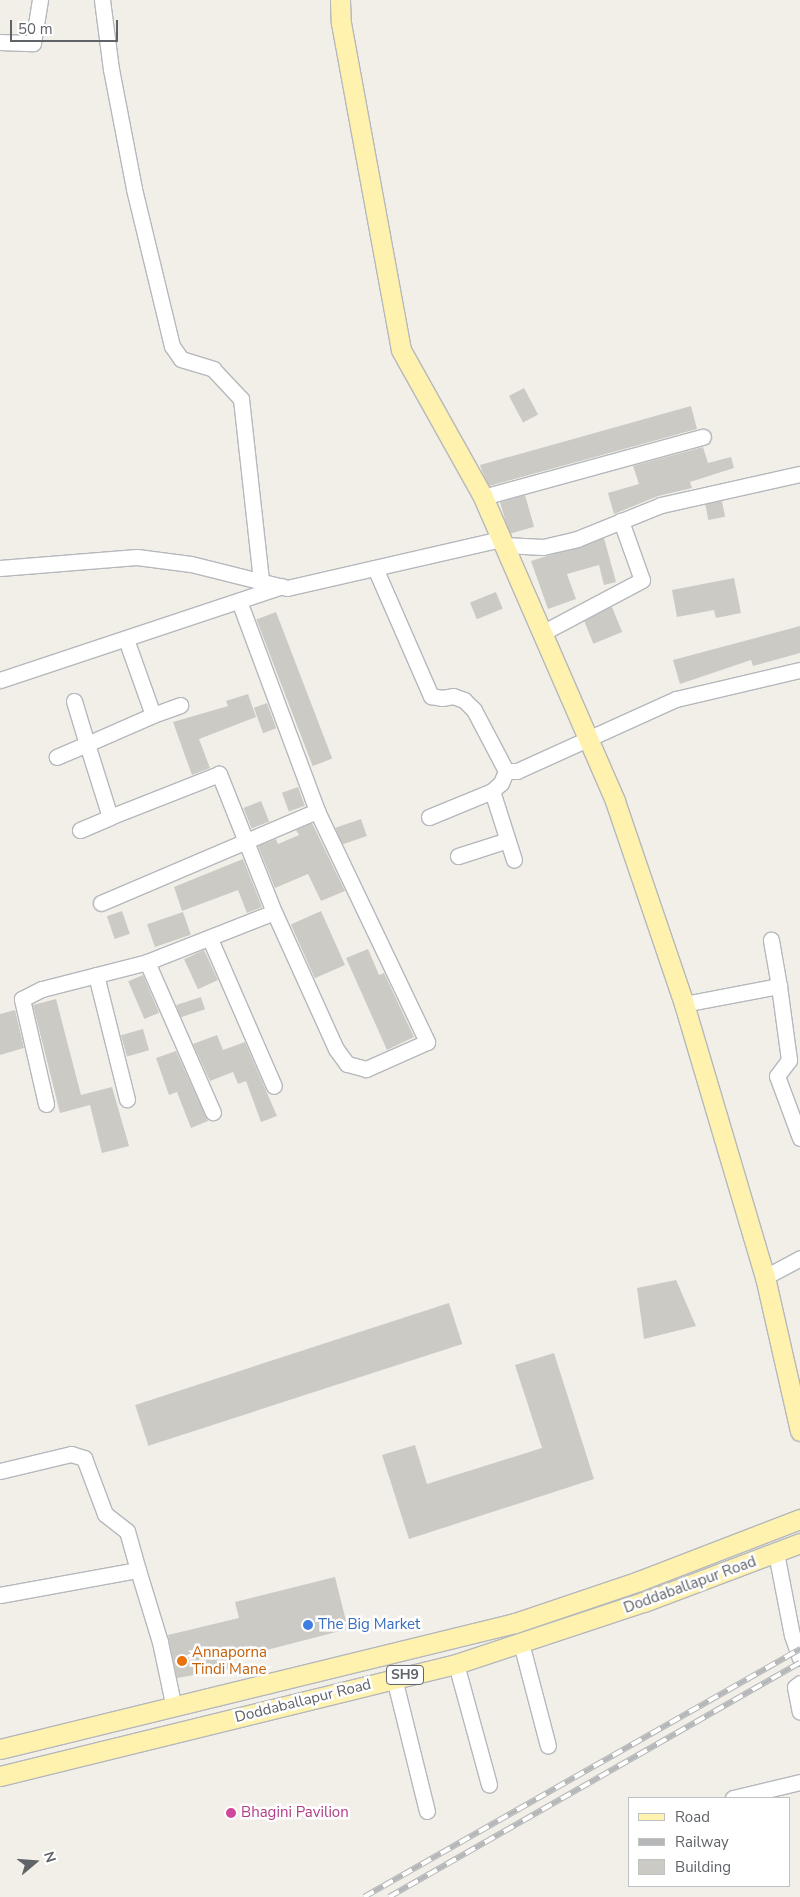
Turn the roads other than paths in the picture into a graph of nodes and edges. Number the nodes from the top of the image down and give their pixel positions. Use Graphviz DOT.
graph roads {
  1 [pos="40,0"];
  2 [pos="102,0"];
  3 [pos="340,0"];
  4 [pos="0,42"];
  5 [pos="703,437"];
  6 [pos="800,474"];
  7 [pos="483,497"];
  8 [pos="621,521"];
  9 [pos="502,542"];
  10 [pos="0,568"];
  11 [pos="375,568"];
  12 [pos="261,581"];
  13 [pos="282,586"];
  14 [pos="239,601"];
  15 [pos="542,632"];
  16 [pos="126,639"];
  17 [pos="800,670"];
  18 [pos="0,680"];
  19 [pos="74,701"];
  20 [pos="180,705"];
  21 [pos="153,715"];
  22 [pos="588,738"];
  23 [pos="86,744"];
  24 [pos="57,756"];
  25 [pos="506,771"];
  26 [pos="492,792"];
  27 [pos="317,811"];
  28 [pos="110,817"];
  29 [pos="429,817"];
  30 [pos="80,830"];
  31 [pos="508,840"];
  32 [pos="245,842"];
  33 [pos="458,856"];
  34 [pos="514,860"];
  35 [pos="102,903"];
  36 [pos="274,912"];
  37 [pos="210,939"];
  38 [pos="771,940"];
  39 [pos="147,962"];
  40 [pos="96,976"];
  41 [pos="779,986"];
  42 [pos="684,1004"];
  43 [pos="274,1086"];
  44 [pos="127,1099"];
  45 [pos="46,1104"];
  46 [pos="213,1112"];
  47 [pos="800,1138"];
  48 [pos="800,1258"];
  49 [pos="765,1277"];
  50 [pos="800,1431"];
  51 [pos="0,1471"];
  52 [pos="800,1519"];
  53 [pos="800,1544"];
  54 [pos="776,1553"];
  55 [pos="138,1570"];
  56 [pos="0,1595"];
  57 [pos="520,1643"];
  58 [pos="800,1658"];
  59 [pos="456,1664"];
  60 [pos="394,1678"];
  61 [pos="800,1683"];
  62 [pos="174,1708"];
  63 [pos="800,1712"];
  64 [pos="62,1736"];
  65 [pos="548,1746"];
  66 [pos="0,1749"];
  67 [pos="67,1760"];
  68 [pos="0,1776"];
  69 [pos="800,1782"];
  70 [pos="489,1785"];
  71 [pos="737,1797"];
  72 [pos="427,1811"];
  1 -- 4 [label="street"];
  2 -- 12 [label="street"];
  3 -- 7 [label="main road"];
  5 -- 7 [label="street"];
  6 -- 8 [label="street"];
  7 -- 9 [label="main road"];
  8 -- 9 [label="street"];
  8 -- 15 [label="street"];
  9 -- 11 [label="street"];
  9 -- 15 [label="main road"];
  10 -- 12 [label="street"];
  11 -- 13 [label="street"];
  11 -- 25 [label="street"];
  12 -- 13 [label="street"];
  13 -- 14 [label="street"];
  14 -- 16 [label="street"];
  14 -- 27 [label="street"];
  15 -- 22 [label="main road"];
  16 -- 18 [label="street"];
  16 -- 21 [label="street"];
  17 -- 22 [label="street"];
  19 -- 23 [label="street"];
  20 -- 21 [label="street"];
  21 -- 23 [label="street"];
  22 -- 25 [label="street"];
  22 -- 42 [label="main road"];
  23 -- 24 [label="street"];
  23 -- 28 [label="street"];
  25 -- 26 [label="street"];
  26 -- 29 [label="street"];
  26 -- 31 [label="street"];
  27 -- 32 [label="street"];
  27 -- 36 [label="street"];
  28 -- 30 [label="street"];
  28 -- 32 [label="street"];
  31 -- 33 [label="street"];
  31 -- 34 [label="street"];
  32 -- 35 [label="street"];
  32 -- 36 [label="street"];
  36 -- 37 [label="street"];
  37 -- 39 [label="street"];
  37 -- 43 [label="street"];
  38 -- 41 [label="street"];
  39 -- 40 [label="street"];
  39 -- 46 [label="street"];
  40 -- 44 [label="street"];
  40 -- 45 [label="street"];
  41 -- 42 [label="street"];
  41 -- 47 [label="street"];
  42 -- 49 [label="main road"];
  48 -- 49 [label="street"];
  49 -- 50 [label="main road"];
  51 -- 55 [label="street"];
  52 -- 62 [label="main road, Doddaballapur Road / SH9"];
  53 -- 54 [label="main road, Doddaballapur Road / SH9"];
  54 -- 57 [label="main road, Doddaballapur Road / SH9"];
  54 -- 58 [label="street"];
  55 -- 56 [label="street"];
  55 -- 62 [label="street"];
  57 -- 59 [label="main road, Doddaballapur Road / SH9"];
  57 -- 65 [label="street"];
  59 -- 60 [label="main road, Doddaballapur Road / SH9"];
  59 -- 70 [label="street"];
  60 -- 67 [label="main road, Doddaballapur Road / SH9"];
  60 -- 72 [label="street"];
  61 -- 63 [label="street"];
  62 -- 64 [label="main road, Doddaballapur Road / SH9"];
  64 -- 66 [label="main road, Doddaballapur Road / SH9"];
  64 -- 67 [label="main road"];
  67 -- 68 [label="main road, Doddaballapur Road / SH9"];
  69 -- 71 [label="street"];
}
